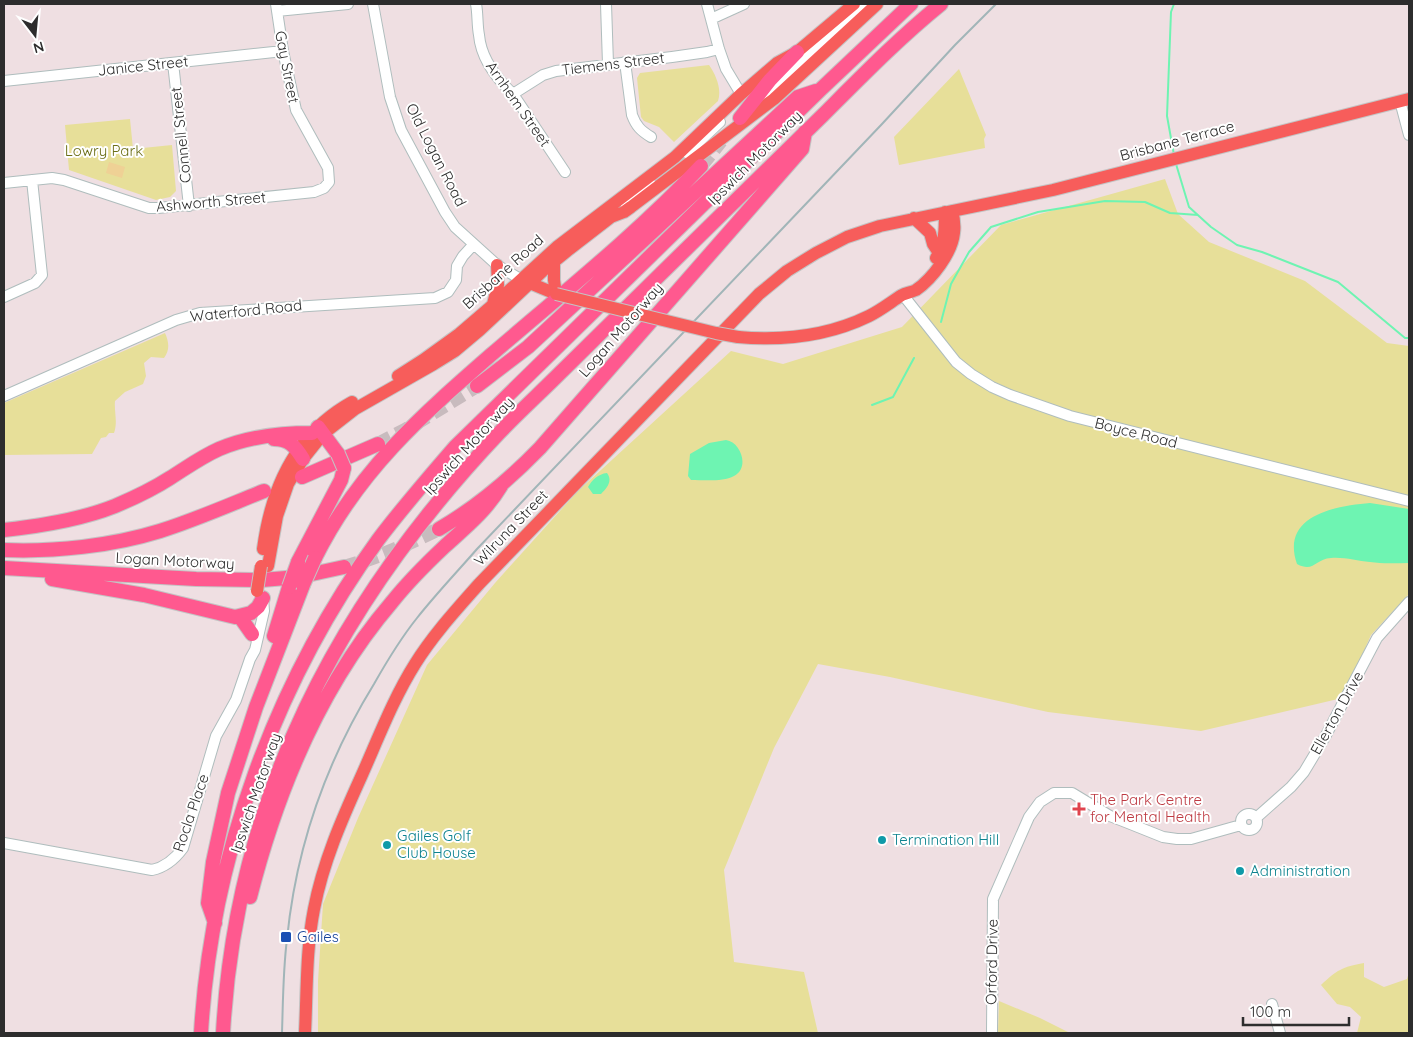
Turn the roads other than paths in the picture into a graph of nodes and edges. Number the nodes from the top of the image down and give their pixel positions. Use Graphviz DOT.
graph roads {
  1 [pos="348,4"];
  2 [pos="373,4"];
  3 [pos="476,4"];
  4 [pos="606,4"];
  5 [pos="706,4"];
  6 [pos="744,4"];
  7 [pos="854,4"];
  8 [pos="867,4"];
  9 [pos="877,4"];
  10 [pos="911,4"];
  11 [pos="941,4"];
  12 [pos="276,7"];
  13 [pos="712,19"];
  14 [pos="719,49"];
  15 [pos="283,51"];
  16 [pos="797,52"];
  17 [pos="625,62"];
  18 [pos="173,63"];
  19 [pos="608,64"];
  20 [pos="4,82"];
  21 [pos="820,90"];
  22 [pos="513,94"];
  23 [pos="741,94"];
  24 [pos="757,96"];
  25 [pos="1404,100"];
  26 [pos="740,118"];
  27 [pos="806,132"];
  28 [pos="1409,135"];
  29 [pos="651,137"];
  30 [pos="701,166"];
  31 [pos="565,172"];
  32 [pos="32,180"];
  33 [pos="329,182"];
  34 [pos="4,183"];
  35 [pos="189,206"];
  36 [pos="949,211"];
  37 [pos="611,217"];
  38 [pos="914,218"];
  39 [pos="474,245"];
  40 [pos="939,254"];
  41 [pos="554,262"];
  42 [pos="496,265"];
  43 [pos="525,282"];
  44 [pos="554,292"];
  45 [pos="903,295"];
  46 [pos="4,297"];
  47 [pos="493,304"];
  48 [pos="477,386"];
  49 [pos="4,396"];
  50 [pos="318,431"];
  51 [pos="263,437"];
  52 [pos="378,444"];
  53 [pos="300,455"];
  54 [pos="302,477"];
  55 [pos="501,486"];
  56 [pos="264,491"];
  57 [pos="1409,501"];
  58 [pos="439,529"];
  59 [pos="4,530"];
  60 [pos="4,550"];
  61 [pos="344,567"];
  62 [pos="5,568"];
  63 [pos="261,593"];
  64 [pos="1409,602"];
  65 [pos="254,610"];
  66 [pos="240,617"];
  67 [pos="252,634"];
  68 [pos="250,660"];
  69 [pos="270,668"];
  70 [pos="4,843"];
  71 [pos="996,890"];
  72 [pos="215,924"];
  73 [pos="230,955"];
  74 [pos="1272,1004"];
  75 [pos="1277,1032"];
  76 [pos="201,1033"];
  77 [pos="223,1033"];
  78 [pos="305,1033"];
  79 [pos="992,1033"];
  1 -- 12 [label="street"];
  2 -- 39 [label="street, Old Logan Road"];
  3 -- 22 [label="street, Arnhem Street"];
  4 -- 19 [label="street"];
  5 -- 13 [label="street"];
  6 -- 13 [label="street"];
  7 -- 16 [label="main road, Brisbane Road"];
  8 -- 24 [label="street"];
  9 -- 37 [label="main road, Brisbane Road"];
  10 -- 21 [label="highway, Ipswich Motorway"];
  11 -- 27 [label="highway, Ipswich Motorway"];
  12 -- 15 [label="street, Gay Street"];
  13 -- 14 [label="street"];
  14 -- 17 [label="street, Tiemens Street"];
  14 -- 23 [label="street"];
  15 -- 18 [label="street, Janice Street"];
  15 -- 33 [label="street, Gay Street"];
  16 -- 23 [label="main road, Brisbane Road"];
  16 -- 24 [label="highway"];
  17 -- 19 [label="street, Tiemens Street"];
  17 -- 29 [label="street"];
  18 -- 20 [label="street, Janice Street"];
  18 -- 35 [label="street, Connell Street"];
  19 -- 22 [label="street, Tiemens Street"];
  21 -- 48 [label="highway"];
  21 -- 72 [label="highway, Ipswich Motorway"];
  22 -- 31 [label="street, Arnhem Street"];
  23 -- 24 [label="street"];
  23 -- 37 [label="street"];
  23 -- 43 [label="main road, Brisbane Road"];
  24 -- 26 [label="highway"];
  25 -- 28 [label="street"];
  25 -- 36 [label="main road, Brisbane Terrace"];
  27 -- 55 [label="highway, Logan Motorway"];
  27 -- 73 [label="highway, Ipswich Motorway"];
  30 -- 69 [label="highway, bridge"];
  32 -- 34 [label="street, Ashworth Street"];
  32 -- 35 [label="street, Ashworth Street"];
  32 -- 46 [label="street"];
  33 -- 35 [label="street, Ashworth Street"];
  36 -- 38 [label="main road, Wilruna Street"];
  36 -- 40 [label="main road, Old Logan Road"];
  36 -- 45 [label="main road, Old Logan Road"];
  37 -- 41 [label="main road, Brisbane Road"];
  38 -- 40 [label="main road"];
  38 -- 78 [label="main road, Wilruna Street"];
  39 -- 42 [label="street, Old Logan Road"];
  39 -- 49 [label="street, Waterford Road"];
  40 -- 45 [label="main road, Old Logan Road"];
  41 -- 43 [label="main road, Brisbane Road"];
  41 -- 44 [label="main road"];
  42 -- 43 [label="street, Old Logan Road"];
  42 -- 47 [label="main road"];
  43 -- 44 [label="main road, Old Logan Road"];
  43 -- 47 [label="main road, Brisbane Road"];
  43 -- 50 [label="main road, Brisbane Road"];
  44 -- 45 [label="main road, Old Logan Road, bridge"];
  45 -- 57 [label="street, Boyce Road"];
  47 -- 50 [label="main road, Brisbane Road"];
  50 -- 51 [label="highway"];
  50 -- 53 [label="main road, Brisbane Road"];
  50 -- 69 [label="highway, bridge"];
  51 -- 53 [label="highway"];
  51 -- 59 [label="highway"];
  52 -- 54 [label="highway"];
  53 -- 63 [label="main road, Brisbane Road"];
  55 -- 58 [label="highway, Logan Motorway"];
  55 -- 73 [label="highway"];
  56 -- 60 [label="highway, Logan Motorway"];
  61 -- 62 [label="highway, Logan Motorway"];
  62 -- 66 [label="highway"];
  63 -- 65 [label="highway"];
  63 -- 68 [label="street, Rocla Place"];
  64 -- 71 [label="street, Ellerton Drive"];
  65 -- 66 [label="highway"];
  65 -- 67 [label="street, Rocla Place"];
  66 -- 67 [label="highway"];
  67 -- 68 [label="street, Rocla Place"];
  68 -- 70 [label="street, Rocla Place"];
  69 -- 72 [label="highway"];
  71 -- 79 [label="street, Orford Drive"];
  72 -- 76 [label="highway, Ipswich Motorway"];
  73 -- 77 [label="highway, Ipswich Motorway"];
  74 -- 75 [label="street"];
}
